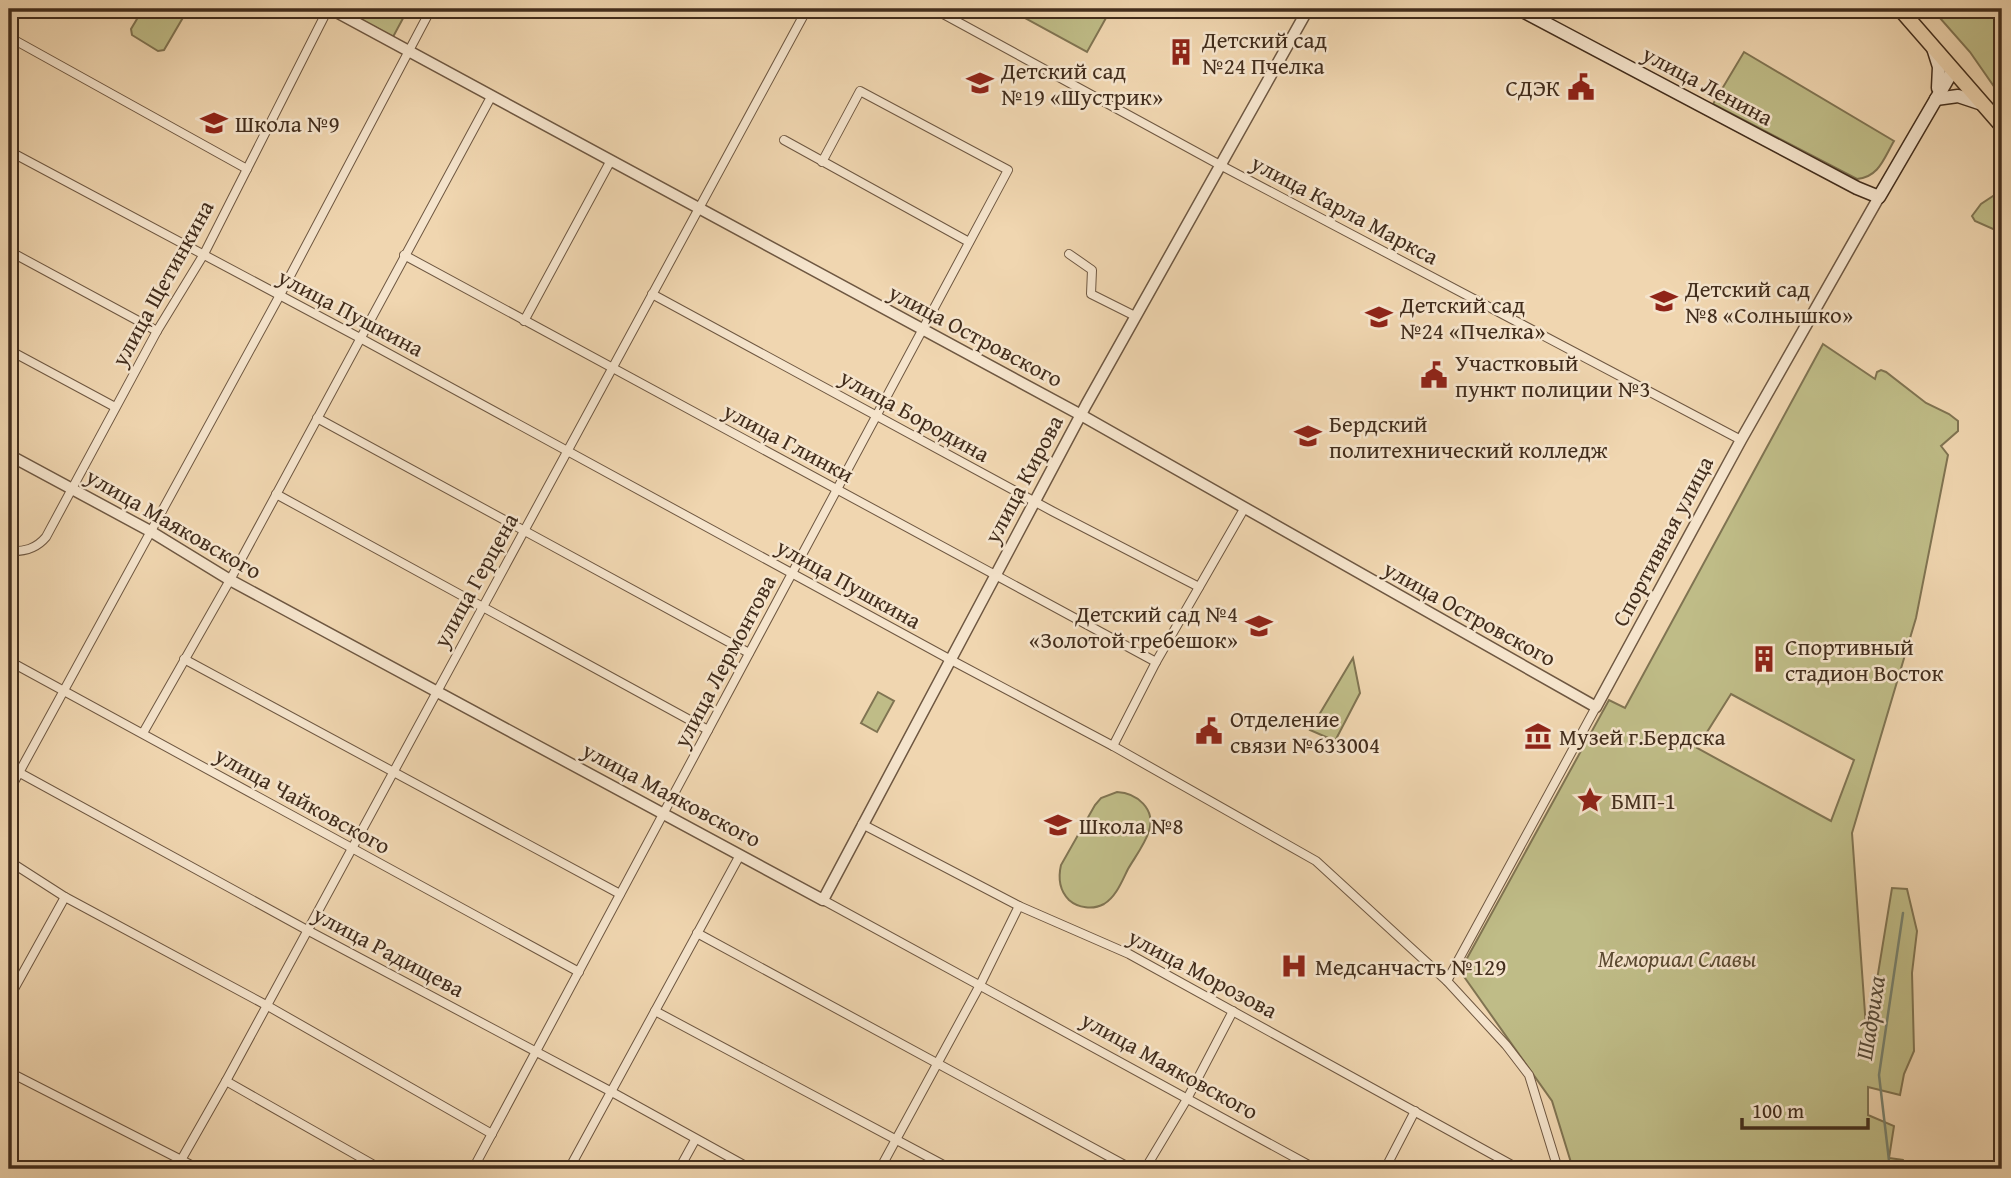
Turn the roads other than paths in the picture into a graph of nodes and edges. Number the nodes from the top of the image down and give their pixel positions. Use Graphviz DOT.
graph roads {
  1 [pos="16,9"];
  2 [pos="329,9"];
  3 [pos="430,9"];
  4 [pos="807,9"];
  5 [pos="934,9"];
  6 [pos="1308,9"];
  7 [pos="1519,9"];
  8 [pos="1900,9"];
  9 [pos="9,23"];
  10 [pos="9,37"];
  11 [pos="1933,47"];
  12 [pos="409,52"];
  13 [pos="1953,70"];
  14 [pos="491,97"];
  15 [pos="1936,99"];
  16 [pos="1984,106"];
  17 [pos="2002,126"];
  18 [pos="784,140"];
  19 [pos="9,151"];
  20 [pos="610,162"];
  21 [pos="822,162"];
  22 [pos="1220,165"];
  23 [pos="247,169"];
  24 [pos="1879,197"];
  25 [pos="698,209"];
  26 [pos="969,242"];
  27 [pos="9,251"];
  28 [pos="204,254"];
  29 [pos="1069,254"];
  30 [pos="404,255"];
  31 [pos="652,293"];
  32 [pos="280,295"];
  33 [pos="1135,316"];
  34 [pos="524,321"];
  35 [pos="922,330"];
  36 [pos="156,331"];
  37 [pos="360,338"];
  38 [pos="9,350"];
  39 [pos="611,368"];
  40 [pos="115,407"];
  41 [pos="1081,415"];
  42 [pos="876,416"];
  43 [pos="317,418"];
  44 [pos="1741,440"];
  45 [pos="566,451"];
  46 [pos="9,455"];
  47 [pos="70,488"];
  48 [pos="837,490"];
  49 [pos="276,494"];
  50 [pos="1035,502"];
  51 [pos="1244,509"];
  52 [pos="524,530"];
  53 [pos="150,531"];
  54 [pos="9,551"];
  55 [pos="792,574"];
  56 [pos="995,576"];
  57 [pos="230,580"];
  58 [pos="1199,587"];
  59 [pos="481,607"];
  60 [pos="750,653"];
  61 [pos="184,659"];
  62 [pos="951,660"];
  63 [pos="9,661"];
  64 [pos="1156,662"];
  65 [pos="64,690"];
  66 [pos="435,691"];
  67 [pos="1596,707"];
  68 [pos="708,730"];
  69 [pos="143,733"];
  70 [pos="1113,746"];
  71 [pos="9,767"];
  72 [pos="392,771"];
  73 [pos="18,773"];
  74 [pos="9,790"];
  75 [pos="663,814"];
  76 [pos="862,824"];
  77 [pos="351,848"];
  78 [pos="740,855"];
  79 [pos="9,861"];
  80 [pos="620,894"];
  81 [pos="65,897"];
  82 [pos="823,900"];
  83 [pos="1019,906"];
  84 [pos="307,930"];
  85 [pos="697,933"];
  86 [pos="579,972"];
  87 [pos="1447,981"];
  88 [pos="980,985"];
  89 [pos="9,998"];
  90 [pos="266,1005"];
  91 [pos="655,1011"];
  92 [pos="1233,1011"];
  93 [pos="536,1052"];
  94 [pos="938,1063"];
  95 [pos="9,1072"];
  96 [pos="226,1081"];
  97 [pos="610,1091"];
  98 [pos="1187,1099"];
  99 [pos="1415,1111"];
  100 [pos="492,1134"];
  101 [pos="895,1139"];
  102 [pos="695,1140"];
  103 [pos="181,1159"];
  104 [pos="176,1169"];
  105 [pos="199,1169"];
  106 [pos="381,1169"];
  107 [pos="473,1169"];
  108 [pos="569,1169"];
  109 [pos="679,1169"];
  110 [pos="751,1169"];
  111 [pos="880,1169"];
  112 [pos="951,1169"];
  113 [pos="1132,1169"];
  114 [pos="1146,1169"];
  115 [pos="1316,1169"];
  116 [pos="1385,1169"];
  117 [pos="1519,1169"];
  118 [pos="1558,1169"];
  1 -- 9 [label="street"];
  2 -- 12 [label="street, улица Островского"];
  2 -- 23 [label="street, улица Щетинкина"];
  3 -- 12 [label="street"];
  4 -- 25 [label="street, улица Герцена"];
  5 -- 22 [label="street, улица Карла Маркса"];
  6 -- 22 [label="street, улица Кирова"];
  7 -- 24 [label="main road, улица Ленина"];
  8 -- 11 [label="highway"];
  10 -- 23 [label="street"];
  11 -- 13 [label="highway"];
  11 -- 15 [label="main road"];
  12 -- 14 [label="street, улица Островского"];
  12 -- 32 [label="street"];
  13 -- 15 [label="main road"];
  13 -- 16 [label="highway"];
  14 -- 20 [label="street, улица Островского"];
  14 -- 30 [label="street"];
  15 -- 16 [label="main road"];
  15 -- 24 [label="main road"];
  16 -- 17 [label="highway"];
  18 -- 21 [label="street"];
  19 -- 28 [label="street, улица Пушкина"];
  20 -- 25 [label="street, улица Островского"];
  20 -- 34 [label="street"];
  21 -- 26 [label="street"];
  21 -- 26 [label="street, улица Лермонтова"];
  22 -- 33 [label="street, улица Кирова"];
  22 -- 44 [label="street, улица Карла Маркса"];
  23 -- 28 [label="street, улица Щетинкина"];
  24 -- 44 [label="street, Спортивная улица"];
  25 -- 31 [label="street, улица Герцена"];
  25 -- 35 [label="street, улица Островского"];
  26 -- 35 [label="street, улица Лермонтова"];
  27 -- 36 [label="street"];
  28 -- 32 [label="street, улица Пушкина"];
  28 -- 36 [label="street, улица Щетинкина"];
  29 -- 33 [label="street"];
  30 -- 34 [label="street, улица Глинки"];
  30 -- 37 [label="street"];
  31 -- 39 [label="street, улица Герцена"];
  31 -- 42 [label="street, улица Бородина"];
  32 -- 37 [label="street, улица Пушкина"];
  32 -- 53 [label="street"];
  33 -- 41 [label="street, улица Кирова"];
  34 -- 39 [label="street, улица Глинки"];
  35 -- 41 [label="street, улица Островского"];
  35 -- 42 [label="street, улица Лермонтова"];
  36 -- 40 [label="street, улица Щетинкина"];
  37 -- 43 [label="street"];
  37 -- 45 [label="street, улица Пушкина"];
  38 -- 40 [label="street"];
  39 -- 45 [label="street, улица Герцена"];
  39 -- 48 [label="street, улица Глинки"];
  40 -- 47 [label="street, улица Щетинкина"];
  41 -- 50 [label="street, улица Кирова"];
  41 -- 51 [label="street, улица Островского"];
  42 -- 48 [label="street, улица Лермонтова"];
  42 -- 50 [label="street, улица Бородина"];
  43 -- 49 [label="street"];
  43 -- 52 [label="street"];
  44 -- 67 [label="street, Спортивная улица"];
  45 -- 52 [label="street, улица Герцена"];
  45 -- 55 [label="street, улица Пушкина"];
  46 -- 47 [label="street, улица Маяковского"];
  47 -- 53 [label="street, улица Маяковского"];
  47 -- 54 [label="street, улица Щетинкина"];
  48 -- 55 [label="street, улица Лермонтова"];
  48 -- 56 [label="street, улица Глинки"];
  49 -- 57 [label="street"];
  49 -- 59 [label="street"];
  50 -- 56 [label="street, улица Кирова"];
  50 -- 58 [label="street, улица Бородина"];
  51 -- 58 [label="street"];
  51 -- 67 [label="street, улица Островского"];
  52 -- 59 [label="street, улица Герцена"];
  52 -- 60 [label="street"];
  53 -- 57 [label="street, улица Маяковского"];
  53 -- 65 [label="street"];
  55 -- 60 [label="street, улица Лермонтова"];
  55 -- 62 [label="street, улица Пушкина"];
  56 -- 62 [label="street, улица Кирова"];
  56 -- 64 [label="street, улица Глинки"];
  57 -- 61 [label="street"];
  57 -- 66 [label="street, улица Маяковского"];
  58 -- 64 [label="street"];
  59 -- 66 [label="street, улица Герцена"];
  59 -- 68 [label="street"];
  60 -- 68 [label="street, улица Лермонтова"];
  61 -- 69 [label="street"];
  61 -- 72 [label="street"];
  62 -- 70 [label="street, улица Пушкина"];
  62 -- 76 [label="street, улица Кирова"];
  63 -- 65 [label="street, улица Чайковского"];
  64 -- 70 [label="street"];
  65 -- 69 [label="street, улица Чайковского"];
  65 -- 73 [label="street"];
  66 -- 72 [label="street, улица Герцена"];
  66 -- 75 [label="street, улица Маяковского"];
  67 -- 87 [label="street, Спортивная улица"];
  68 -- 75 [label="street, улица Лермонтова"];
  69 -- 77 [label="street, улица Чайковского"];
  70 -- 87 [label="street, улица Пушкина"];
  71 -- 73 [label="street, улица Радищева"];
  72 -- 77 [label="street, улица Герцена"];
  72 -- 80 [label="street"];
  73 -- 74 [label="street"];
  73 -- 84 [label="street, улица Радищева"];
  75 -- 78 [label="street, улица Маяковского"];
  75 -- 80 [label="street, улица Лермонтова"];
  76 -- 82 [label="street, улица Кирова"];
  76 -- 83 [label="street, улица Морозова"];
  77 -- 84 [label="street, улица Герцена"];
  77 -- 86 [label="street, улица Чайковского"];
  78 -- 82 [label="street, улица Маяковского"];
  78 -- 85 [label="street"];
  79 -- 81 [label="street"];
  80 -- 86 [label="street, улица Лермонтова"];
  81 -- 89 [label="street"];
  81 -- 90 [label="street"];
  82 -- 88 [label="street, улица Маяковского"];
  83 -- 88 [label="street"];
  83 -- 92 [label="street, улица Морозова"];
  84 -- 90 [label="street, улица Герцена"];
  84 -- 93 [label="street, улица Радищева"];
  85 -- 91 [label="street"];
  85 -- 94 [label="street"];
  86 -- 93 [label="street, улица Лермонтова"];
  87 -- 118 [label="street, улица Пушкина"];
  88 -- 94 [label="street"];
  88 -- 98 [label="street, улица Маяковского"];
  90 -- 96 [label="street, улица Герцена"];
  90 -- 100 [label="street"];
  91 -- 97 [label="street"];
  91 -- 101 [label="street"];
  92 -- 98 [label="street"];
  92 -- 99 [label="street, улица Морозова"];
  93 -- 97 [label="street, улица Радищева"];
  93 -- 100 [label="street, улица Лермонтова"];
  94 -- 101 [label="street"];
  94 -- 113 [label="street"];
  95 -- 103 [label="street"];
  96 -- 103 [label="street, улица Герцена"];
  96 -- 106 [label="street"];
  97 -- 102 [label="street, улица Радищева"];
  97 -- 108 [label="street"];
  98 -- 114 [label="street"];
  98 -- 115 [label="street, улица Маяковского"];
  99 -- 116 [label="street"];
  99 -- 117 [label="street, улица Морозова"];
  100 -- 107 [label="street, улица Лермонтова"];
  101 -- 111 [label="street"];
  101 -- 112 [label="street"];
  102 -- 109 [label="street"];
  102 -- 110 [label="street, улица Радищева"];
  103 -- 104 [label="street, улица Герцена"];
  103 -- 105 [label="street"];
}
